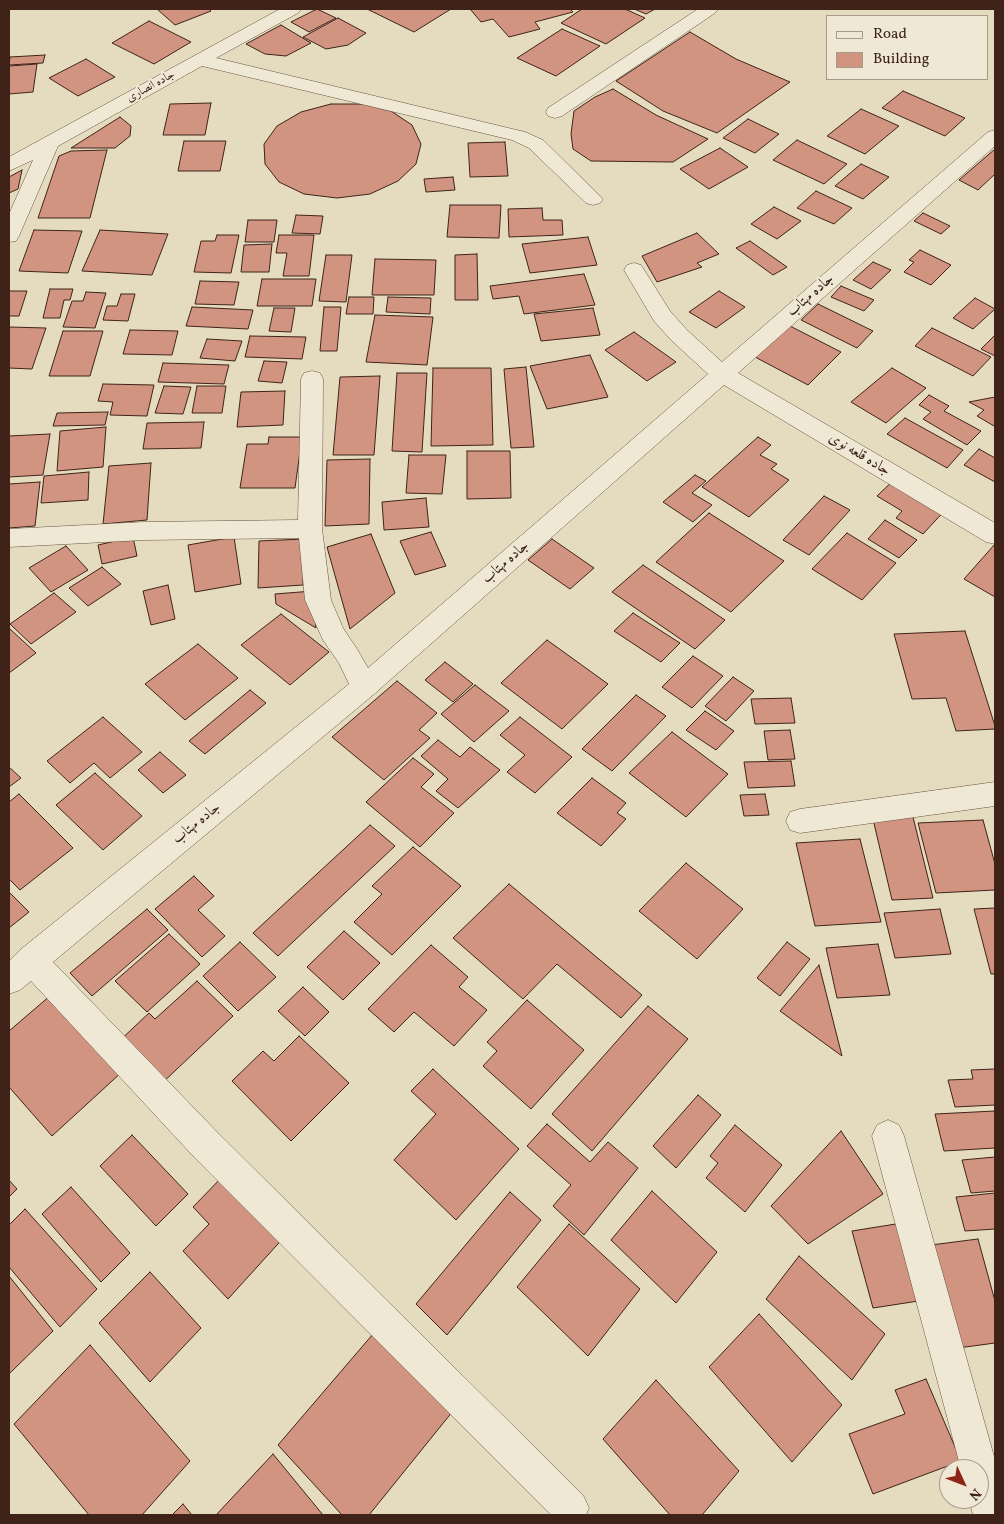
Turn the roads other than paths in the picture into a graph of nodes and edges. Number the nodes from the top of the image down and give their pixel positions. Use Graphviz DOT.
graph roads {
  1 [pos="292,9"];
  2 [pos="709,9"];
  3 [pos="199,60"];
  4 [pos="555,112"];
  5 [pos="995,136"];
  6 [pos="50,143"];
  7 [pos="9,165"];
  8 [pos="593,199"];
  9 [pos="9,236"];
  10 [pos="634,270"];
  11 [pos="722,374"];
  12 [pos="312,379"];
  13 [pos="310,529"];
  14 [pos="995,535"];
  15 [pos="9,538"];
  16 [pos="364,687"];
  17 [pos="995,794"];
  18 [pos="800,821"];
  19 [pos="20,970"];
  20 [pos="888,1136"];
  21 [pos="570,1508"];
  22 [pos="992,1515"];
  1 -- 3 [label="street, جاده انصاری"];
  2 -- 4 [label="street"];
  3 -- 6 [label="street, جاده انصاری"];
  3 -- 8 [label="street"];
  5 -- 11 [label="street, جاده مهتاب"];
  6 -- 7 [label="street, جاده انصاری"];
  6 -- 9 [label="street"];
  10 -- 11 [label="street, جاده قلعه نوی"];
  11 -- 14 [label="street, جاده قلعه نوی"];
  11 -- 16 [label="street, جاده مهتاب"];
  12 -- 13 [label="street"];
  13 -- 15 [label="street"];
  13 -- 16 [label="street"];
  16 -- 19 [label="street, جاده مهتاب"];
  17 -- 18 [label="street"];
  19 -- 21 [label="street"];
  20 -- 22 [label="street"];
}
